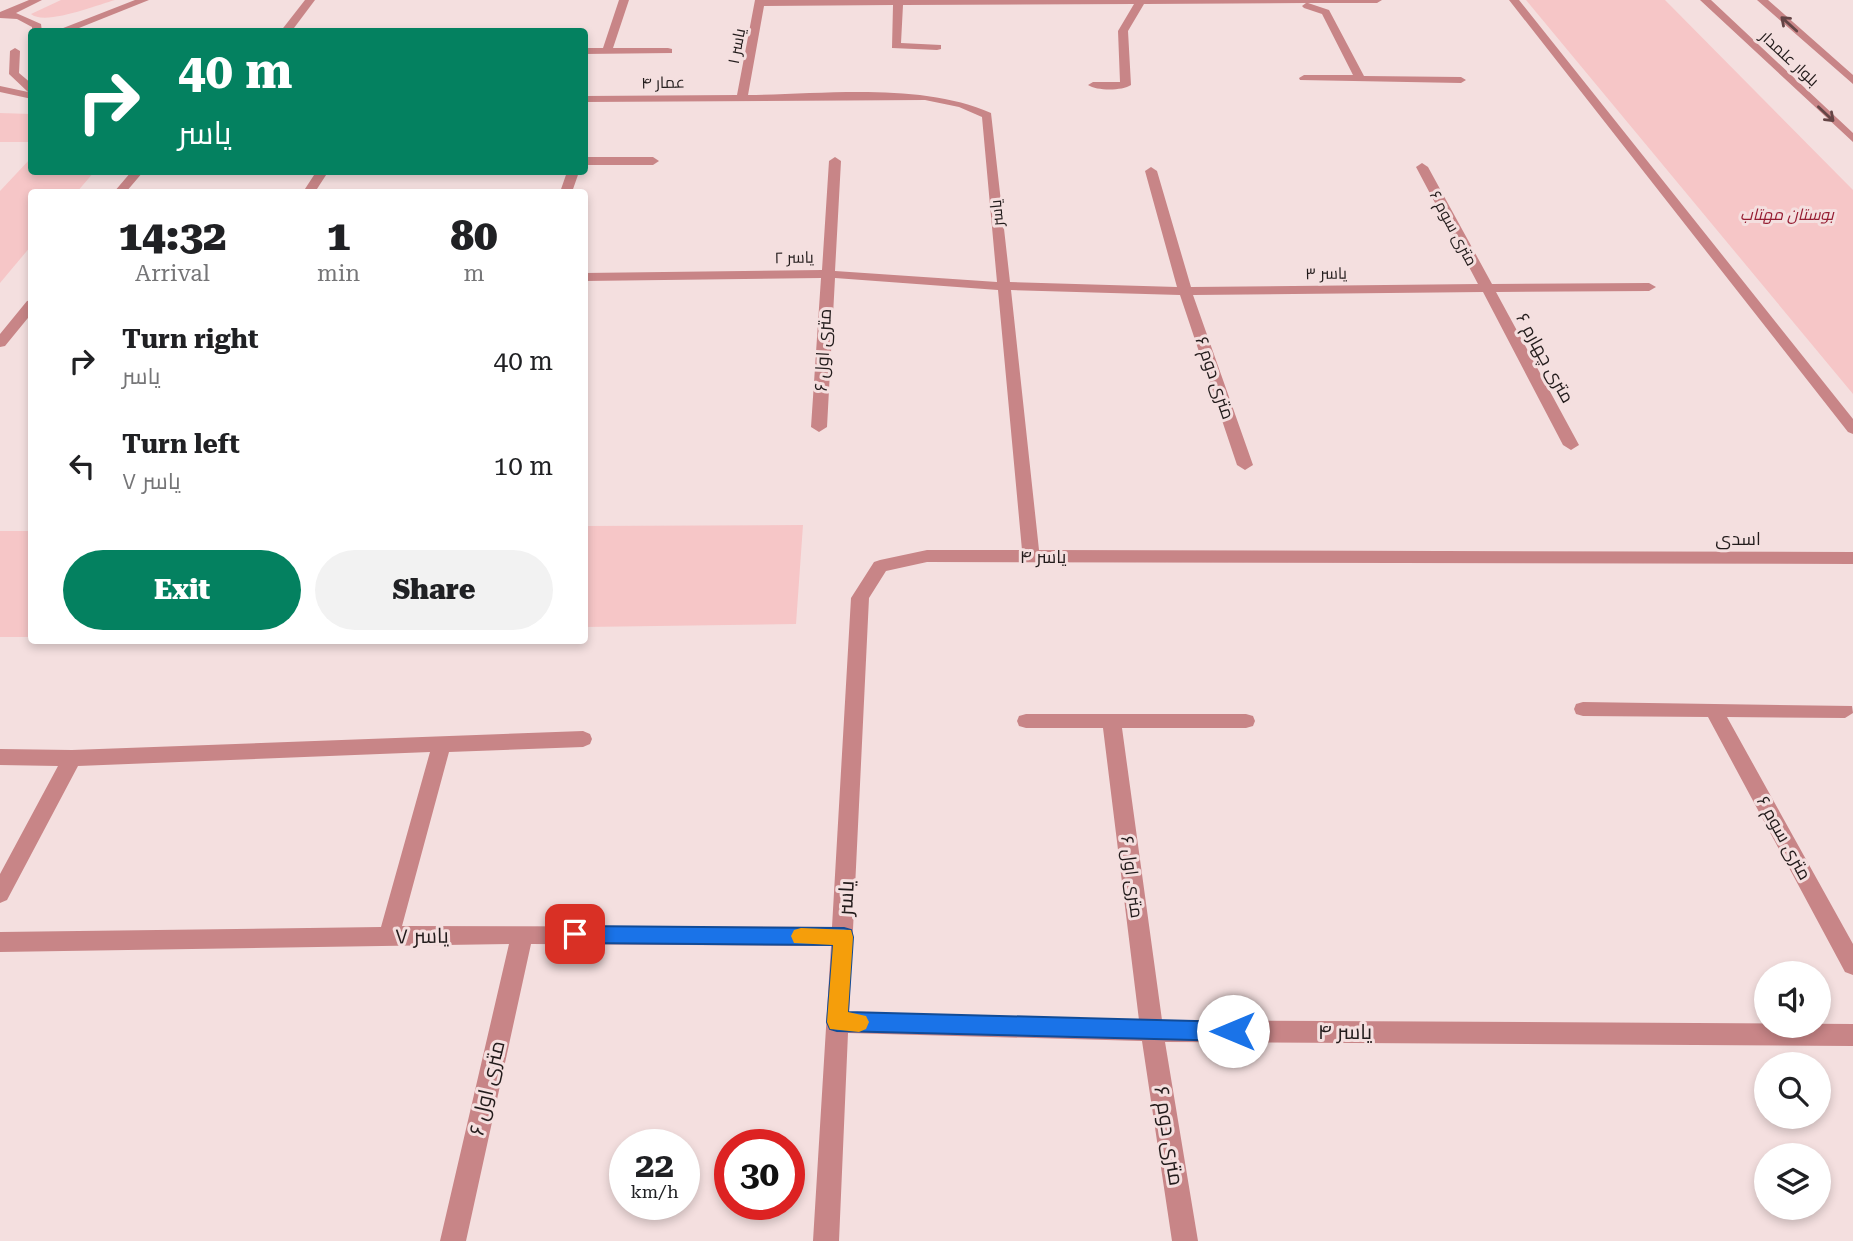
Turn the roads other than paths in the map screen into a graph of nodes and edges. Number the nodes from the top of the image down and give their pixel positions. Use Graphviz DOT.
graph roads {
  1 [pos="37,0"];
  2 [pos="144,0"];
  3 [pos="310,0"];
  4 [pos="624,0"];
  5 [pos="1377,0"];
  6 [pos="1514,0"];
  7 [pos="1706,0"];
  8 [pos="1762,0"];
  9 [pos="1141,1"];
  10 [pos="1290,1"];
  11 [pos="760,2"];
  12 [pos="898,2"];
  13 [pos="1,15"];
  14 [pos="37,28"];
  15 [pos="69,28"];
  16 [pos="288,28"];
  17 [pos="26,44"];
  18 [pos="937,47"];
  19 [pos="588,51"];
  20 [pos="607,51"];
  21 [pos="668,51"];
  22 [pos="0,58"];
  23 [pos="1304,78"];
  24 [pos="1360,78"];
  25 [pos="1461,80"];
  26 [pos="1853,81"];
  27 [pos="1093,85"];
  28 [pos="28,86"];
  29 [pos="0,89"];
  30 [pos="28,95"];
  31 [pos="742,97"];
  32 [pos="588,99"];
  33 [pos="1853,139"];
  34 [pos="653,160"];
  35 [pos="588,161"];
  36 [pos="835,161"];
  37 [pos="1422,167"];
  38 [pos="1151,171"];
  39 [pos="134,175"];
  40 [pos="123,189"];
  41 [pos="827,274"];
  42 [pos="588,277"];
  43 [pos="1003,286"];
  44 [pos="1649,287"];
  45 [pos="1486,289"];
  46 [pos="1185,291"];
  47 [pos="28,309"];
  48 [pos="0,343"];
  49 [pos="819,427"];
  50 [pos="1853,429"];
  51 [pos="1571,445"];
  52 [pos="1245,465"];
  53 [pos="1031,557"];
  54 [pos="1622,558"];
  55 [pos="1853,558"];
  56 [pos="860,598"];
  57 [pos="1583,709"];
  58 [pos="1845,710"];
  59 [pos="1715,712"];
  60 [pos="1026,720"];
  61 [pos="1245,721"];
  62 [pos="1112,723"];
  63 [pos="583,739"];
  64 [pos="442,744"];
  65 [pos="0,757"];
  66 [pos="72,758"];
  67 [pos="0,894"];
  68 [pos="522,934"];
  69 [pos="389,936"];
  70 [pos="844,937"];
  71 [pos="0,942"];
  72 [pos="1853,965"];
  73 [pos="837,1022"];
  74 [pos="1152,1031"];
  75 [pos="1853,1035"];
  76 [pos="453,1241"];
  77 [pos="826,1241"];
  78 [pos="1185,1241"];
  1 -- 13 [label="street"];
  2 -- 15 [label="street"];
  3 -- 16 [label="street"];
  4 -- 20 [label="street"];
  5 -- 10 [label="street"];
  6 -- 50 [label="street"];
  7 -- 33 [label="street, بلوار علمدار, one-way"];
  26 -- 8 [label="street, بلوار علمدار, one-way"];
  9 -- 10 [label="street"];
  9 -- 12 [label="street"];
  9 -- 27 [label="street"];
  10 -- 24 [label="street"];
  11 -- 12 [label="street"];
  11 -- 31 [label="street, یاسر ۱"];
  12 -- 18 [label="street"];
  13 -- 14 [label="street"];
  17 -- 22 [label="street"];
  17 -- 28 [label="street"];
  19 -- 20 [label="street"];
  20 -- 21 [label="street"];
  23 -- 24 [label="street"];
  24 -- 25 [label="street"];
  29 -- 30 [label="street"];
  31 -- 32 [label="street, عمار ۴"];
  31 -- 43 [label="street, یاسر"];
  34 -- 35 [label="street"];
  36 -- 41 [label="street"];
  37 -- 45 [label="street, ۶ متری سوم"];
  38 -- 46 [label="street"];
  39 -- 40 [label="street"];
  41 -- 42 [label="street, یاسر ۲"];
  41 -- 43 [label="street, یاسر ۲"];
  41 -- 49 [label="street, ۶ متری اول"];
  43 -- 46 [label="street, یاسر ۳"];
  43 -- 53 [label="street, یاسر"];
  44 -- 45 [label="street, یاسر ۳"];
  45 -- 46 [label="street, یاسر ۳"];
  45 -- 51 [label="street, ۶ متری چهارم"];
  46 -- 52 [label="street, ۶ متری دوم"];
  47 -- 48 [label="street"];
  53 -- 54 [label="street, یاسر ۴"];
  53 -- 56 [label="street, یاسر ۴"];
  54 -- 55 [label="street, اسدی"];
  56 -- 70 [label="street, یاسر"];
  57 -- 59 [label="street"];
  58 -- 59 [label="street"];
  59 -- 72 [label="street, ۶ متری سوم"];
  60 -- 62 [label="street"];
  61 -- 62 [label="street"];
  62 -- 74 [label="street, ۶ متری اول"];
  63 -- 64 [label="street"];
  64 -- 66 [label="street"];
  64 -- 69 [label="street"];
  65 -- 66 [label="street"];
  66 -- 67 [label="street"];
  68 -- 69 [label="street, یاسر ۷"];
  68 -- 70 [label="street, یاسر ۷"];
  68 -- 76 [label="street, ۶ متری اول"];
  69 -- 71 [label="street, یاسر ۷"];
  70 -- 73 [label="street, یاسر"];
  73 -- 74 [label="street, یاسر ۴"];
  73 -- 77 [label="street, یاسر"];
  74 -- 75 [label="street, یاسر ۴"];
  74 -- 78 [label="street, ۶ متری دوم"];
}
